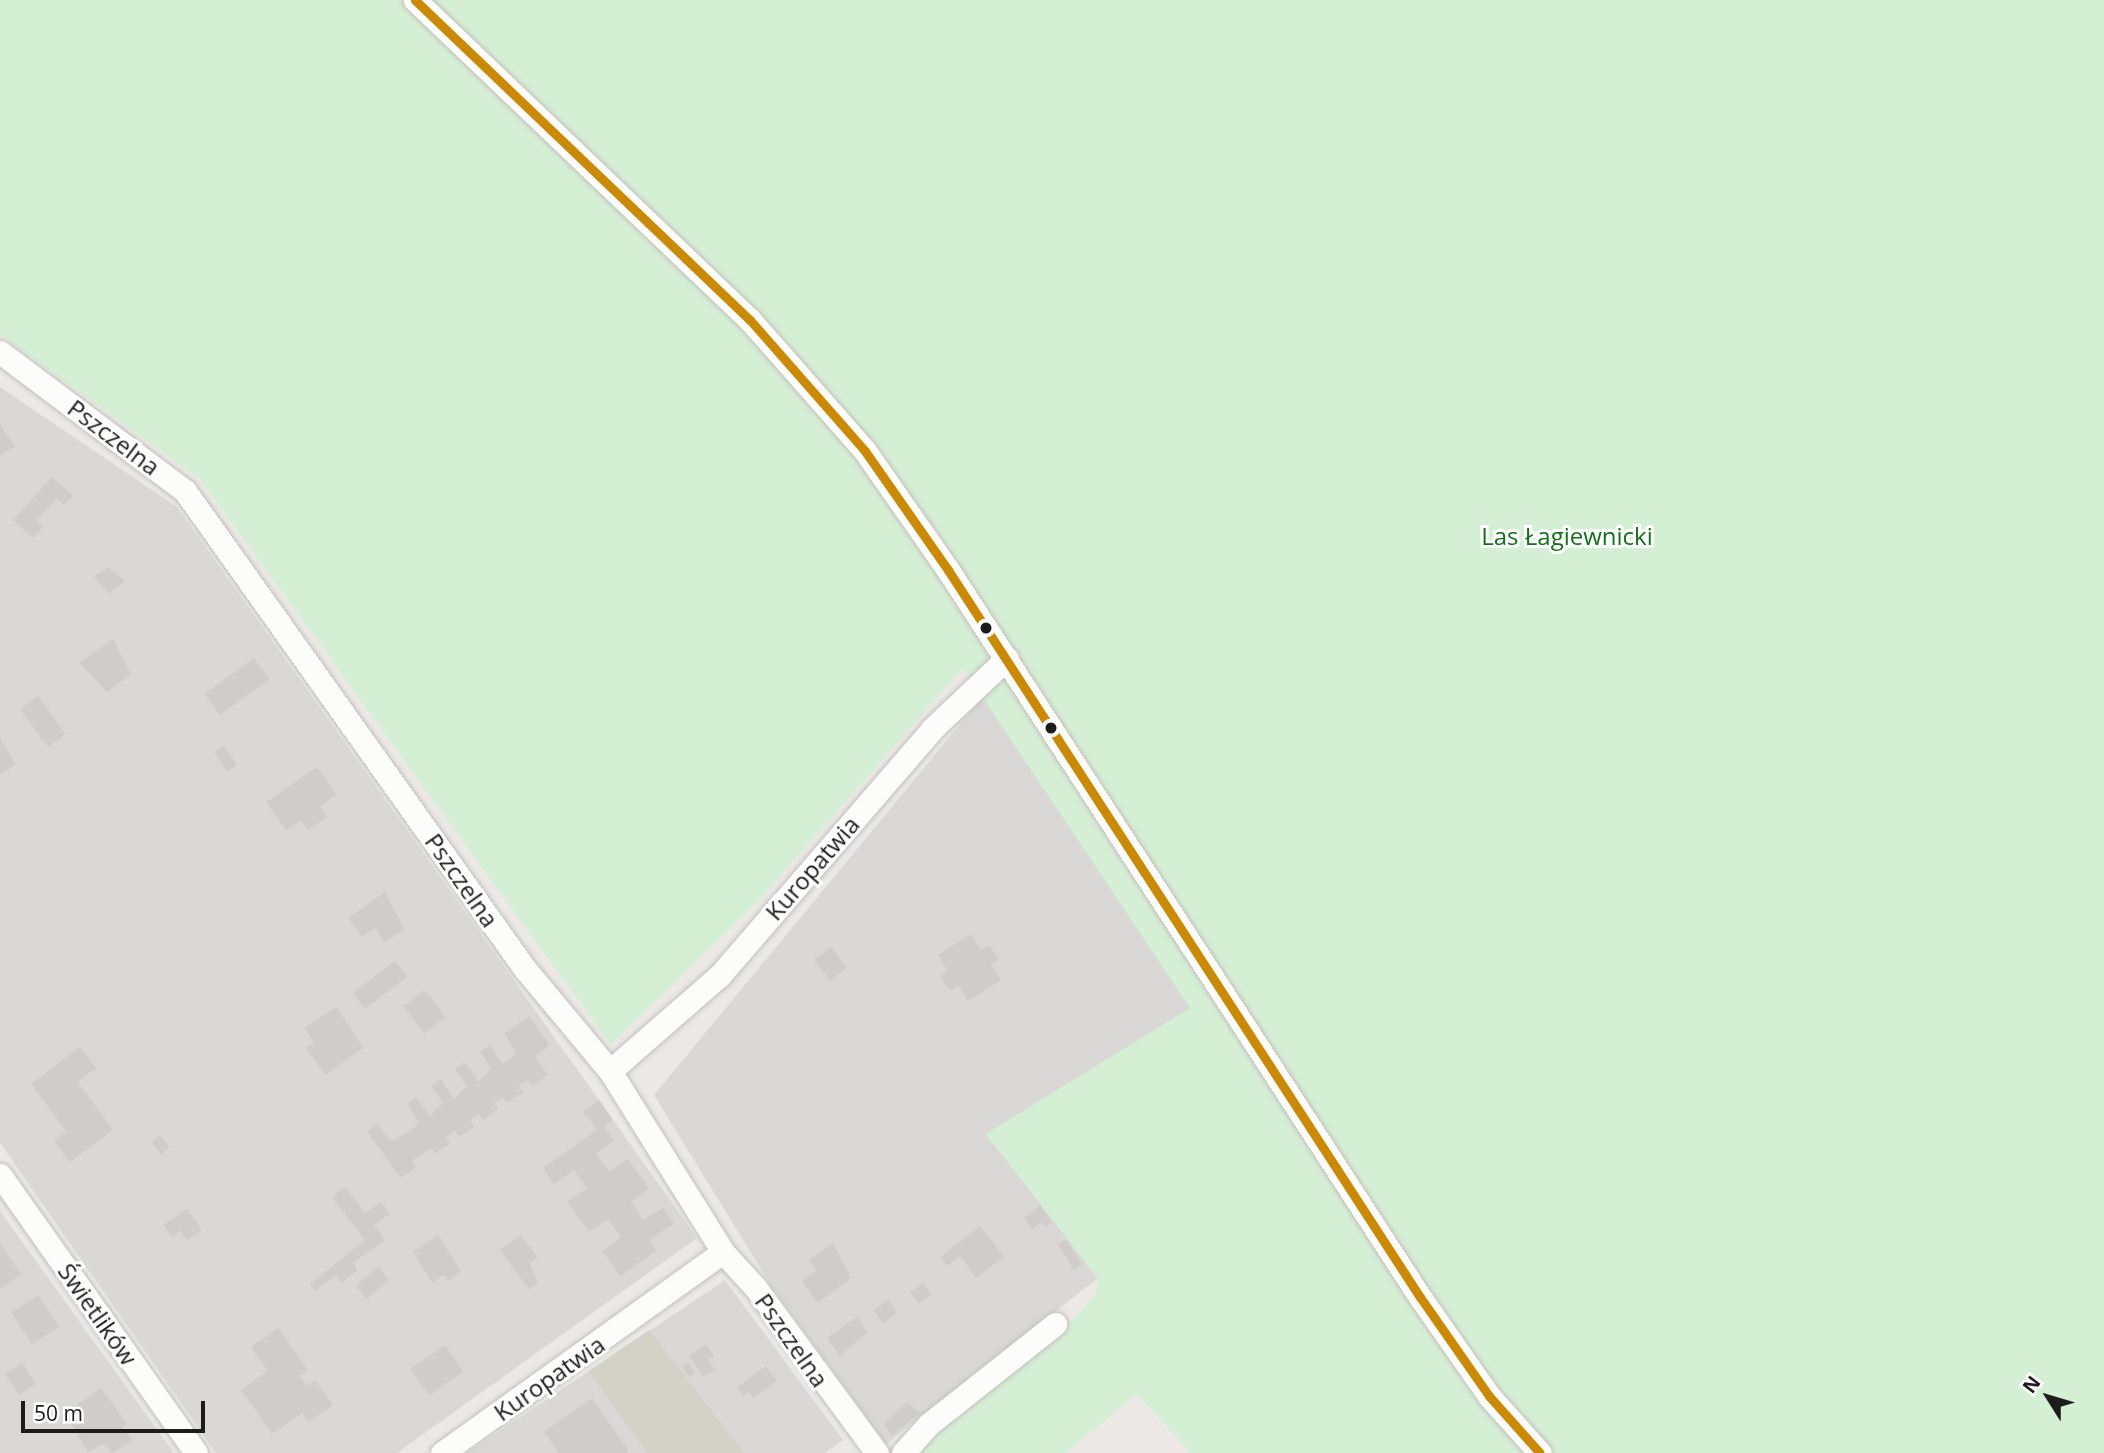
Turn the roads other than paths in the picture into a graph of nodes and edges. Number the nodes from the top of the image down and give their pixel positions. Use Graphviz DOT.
graph roads {
  1 [pos="415,0"];
  2 [pos="0,352"];
  3 [pos="1007,658"];
  4 [pos="610,1071"];
  5 [pos="0,1175"];
  6 [pos="723,1252"];
  7 [pos="1055,1324"];
  8 [pos="196,1453"];
  9 [pos="442,1453"];
  10 [pos="877,1453"];
  11 [pos="903,1453"];
  12 [pos="1539,1453"];
  1 -- 3 [label="street"];
  2 -- 4 [label="street, Pszczelna"];
  3 -- 4 [label="street, Kuropatwia"];
  3 -- 12 [label="street"];
  4 -- 6 [label="street, Pszczelna"];
  5 -- 8 [label="street, Świetlików"];
  6 -- 9 [label="street, Kuropatwia"];
  6 -- 10 [label="street, Pszczelna"];
  7 -- 11 [label="street"];
}
